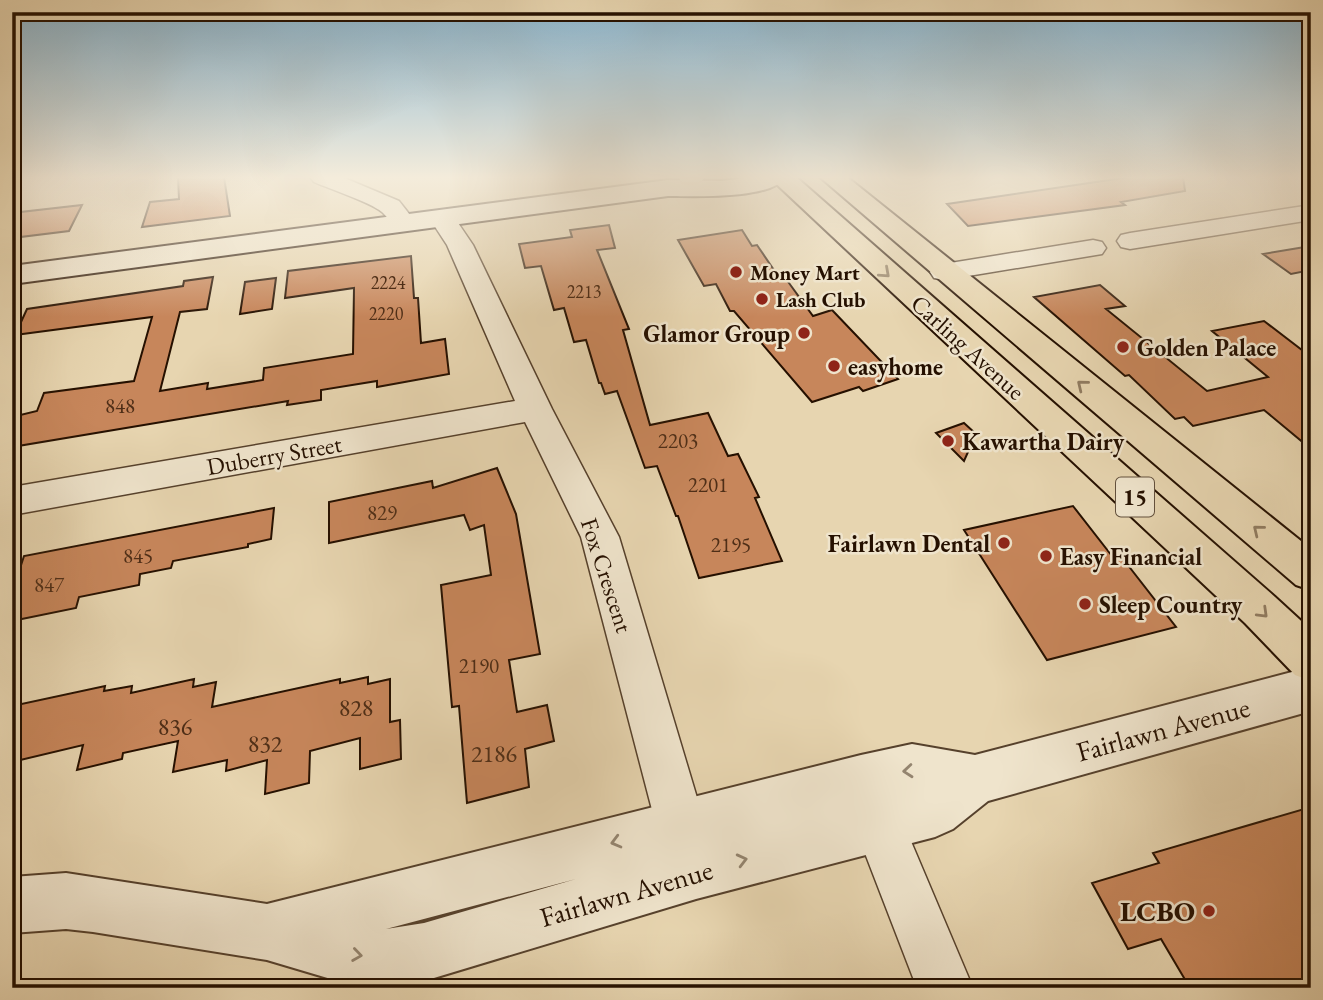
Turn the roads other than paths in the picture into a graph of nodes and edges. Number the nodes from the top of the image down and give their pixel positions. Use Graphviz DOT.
graph roads {
  1 [pos="404,224"];
  2 [pos="446,224"];
  3 [pos="833,224"];
  4 [pos="887,224"];
  5 [pos="1238,224"];
  6 [pos="1130,241"];
  7 [pos="1093,248"];
  8 [pos="944,272"];
  9 [pos="12,275"];
  10 [pos="535,409"];
  11 [pos="12,501"];
  12 [pos="1311,573"];
  13 [pos="1311,660"];
  14 [pos="1311,689"];
  15 [pos="870,803"];
  16 [pos="687,849"];
  17 [pos="12,905"];
  18 [pos="945,988"];
  1 -- 9 [label="main road"];
  2 -- 10 [label="street, Fox Crescent"];
  3 -- 13 [label="main road, Carling Avenue / 15, one-way"];
  4 -- 8 [label="main road, Carling Avenue / 15"];
  5 -- 6 [label="street"];
  7 -- 8 [label="street"];
  12 -- 8 [label="main road, Carling Avenue / 15, one-way"];
  10 -- 11 [label="street, Duberry Street"];
  10 -- 16 [label="street, Fox Crescent"];
  14 -- 15 [label="main road, Fairlawn Avenue"];
  15 -- 16 [label="main road, Fairlawn Avenue"];
  15 -- 18 [label="street"];
  16 -- 17 [label="main road, Fairlawn Avenue"];
}
